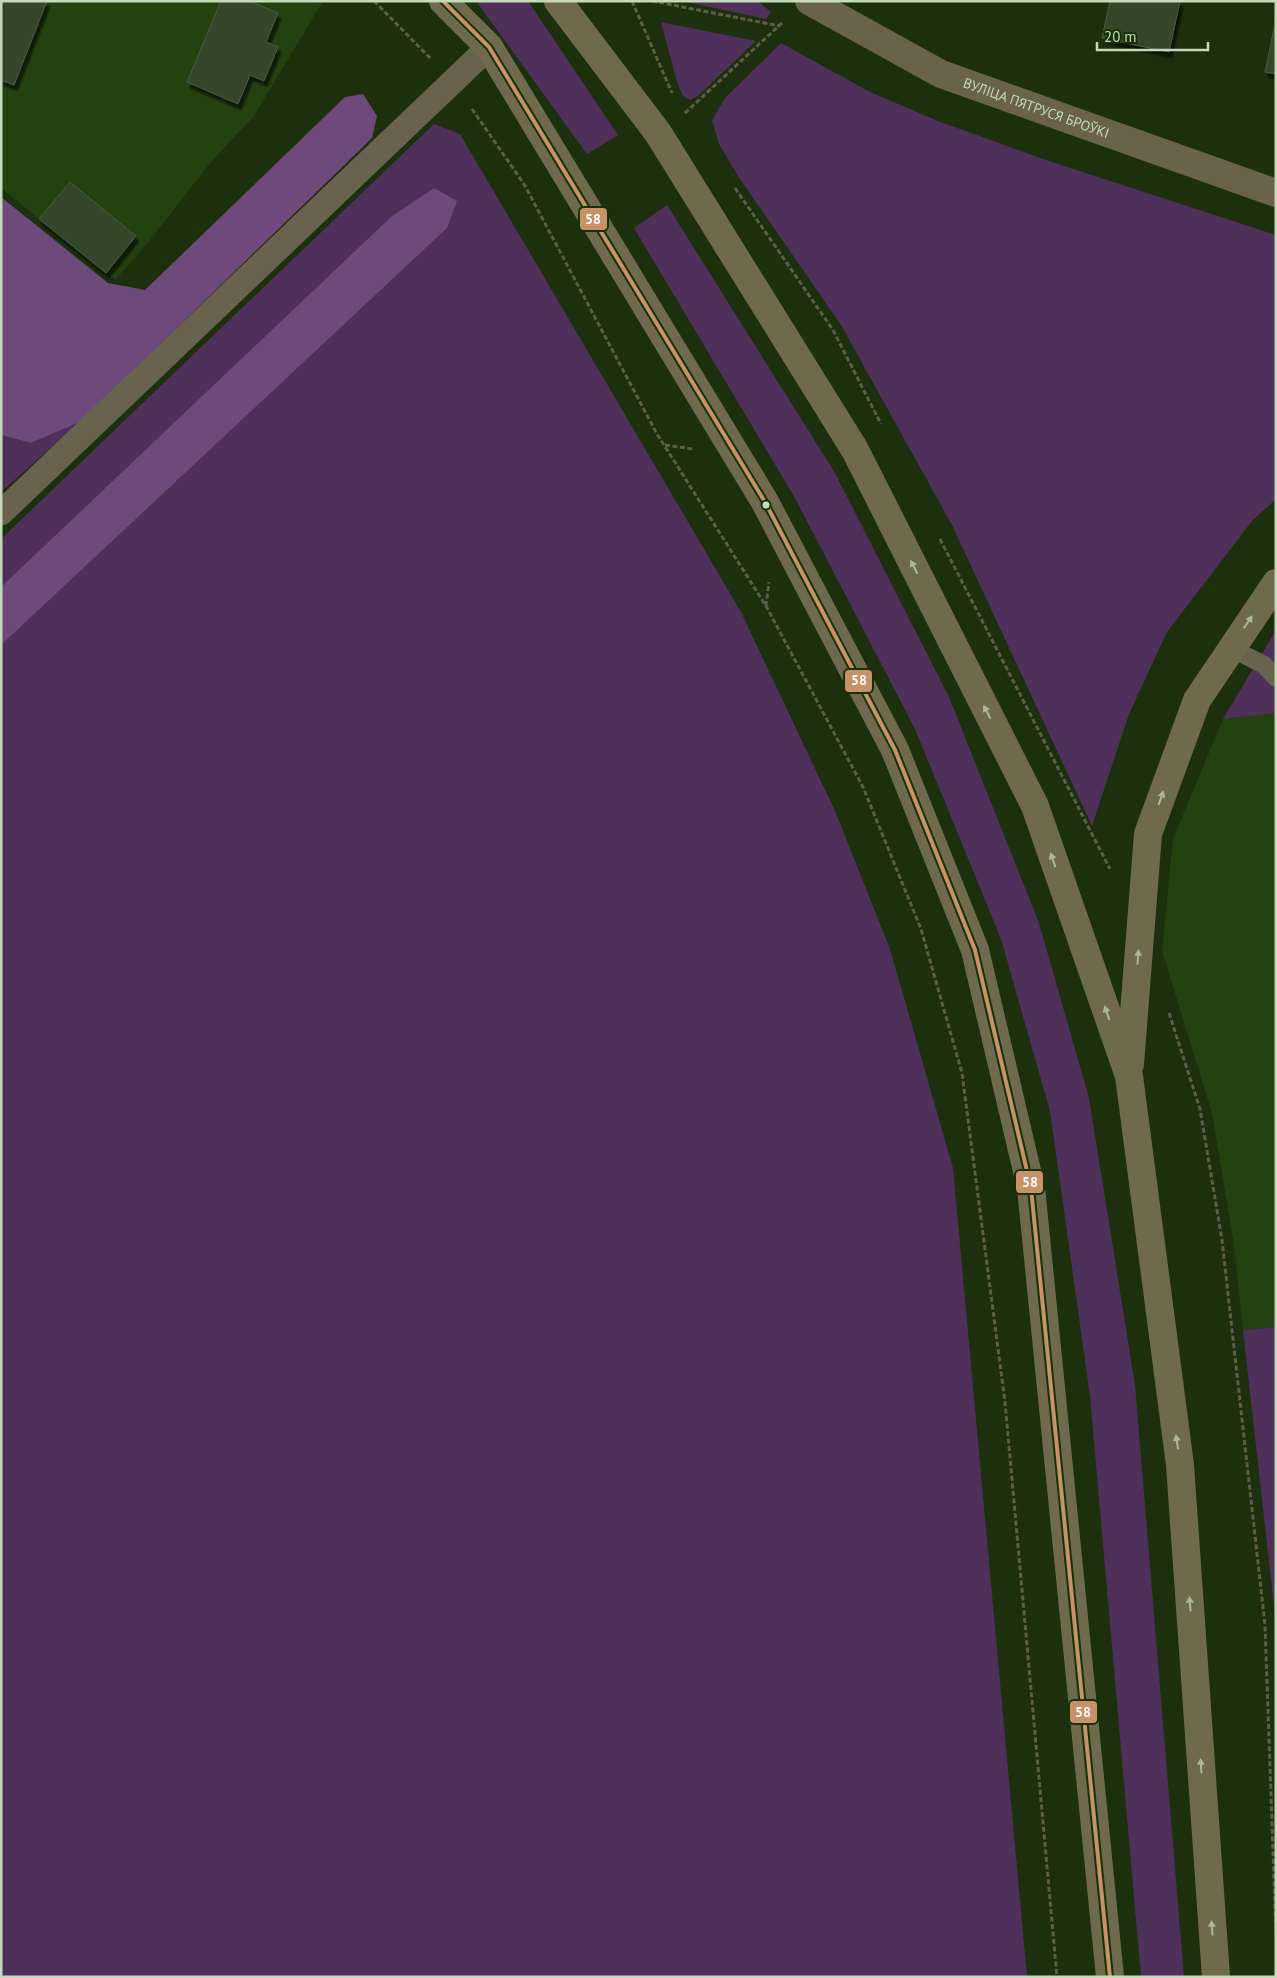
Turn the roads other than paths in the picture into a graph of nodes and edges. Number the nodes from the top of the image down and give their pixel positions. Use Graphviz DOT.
graph roads {
  1 [pos="444,1"];
  2 [pos="558,1"];
  3 [pos="809,1"];
  4 [pos="489,47"];
  5 [pos="1276,193"];
  6 [pos="1,513"];
  7 [pos="1276,584"];
  8 [pos="1231,648"];
  9 [pos="1276,678"];
  10 [pos="1129,1076"];
  11 [pos="1110,1977"];
  12 [pos="1216,1977"];
  1 -- 4 [label="main road"];
  10 -- 2 [label="main road, one-way"];
  3 -- 5 [label="main road, ВУЛІЦА ПЯТРУСЯ БРОЎКІ"];
  4 -- 6 [label="street"];
  4 -- 11 [label="main road"];
  8 -- 7 [label="main road, one-way"];
  8 -- 9 [label="lane"];
  10 -- 8 [label="main road, one-way"];
  12 -- 10 [label="main road, one-way"];
}
